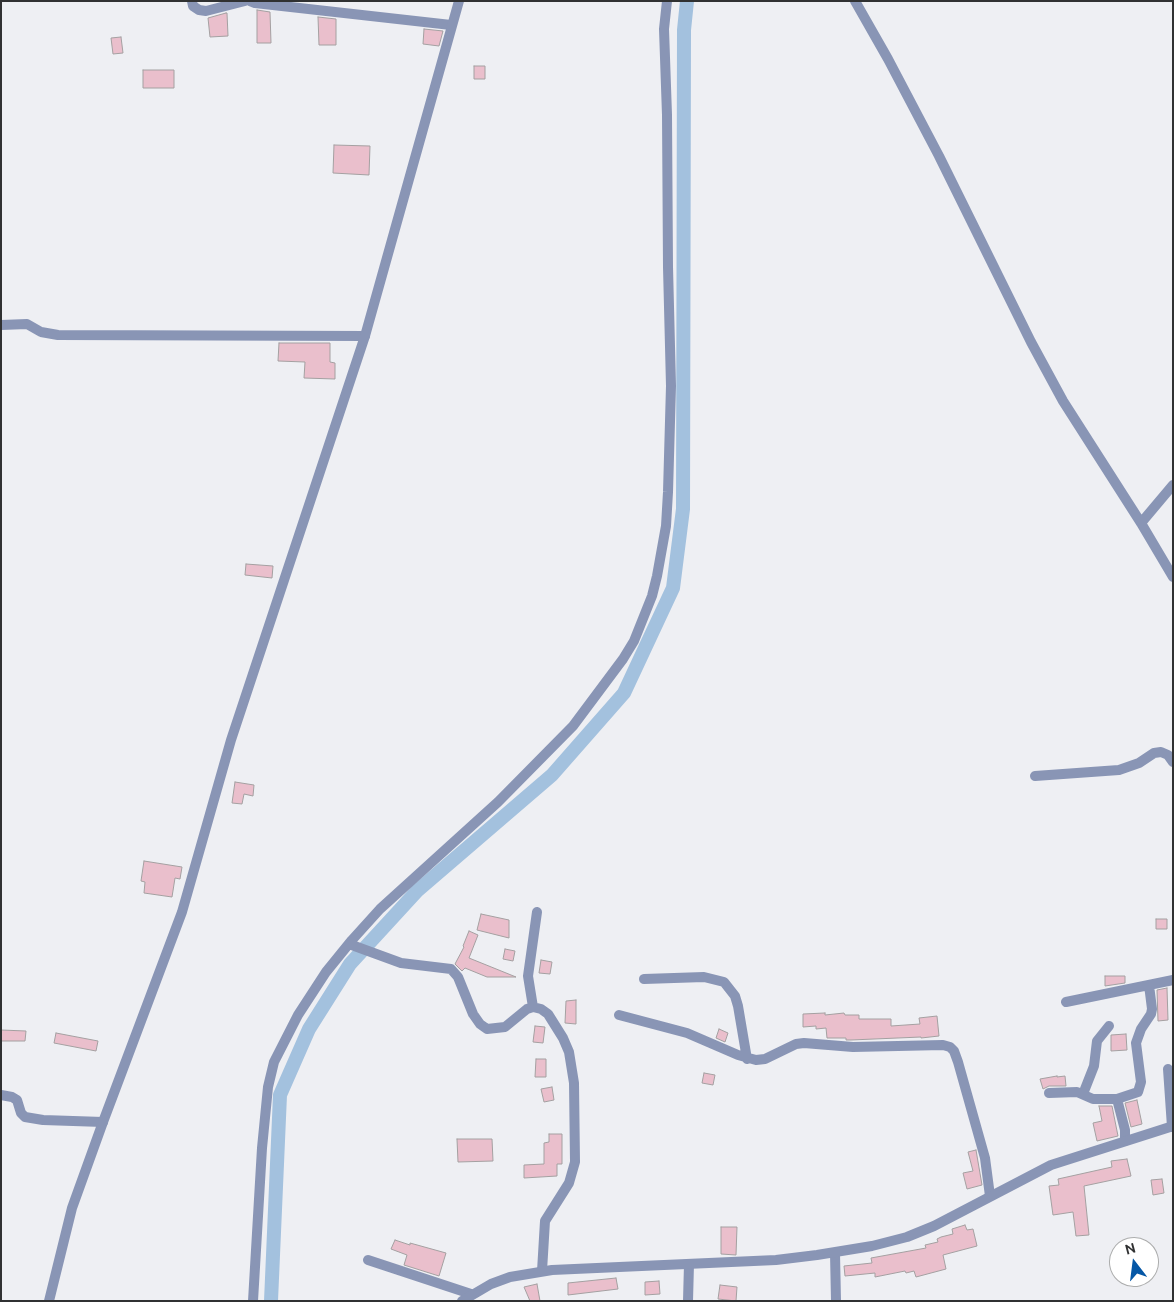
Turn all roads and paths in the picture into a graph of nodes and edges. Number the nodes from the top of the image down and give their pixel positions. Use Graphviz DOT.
graph roads {
  1 [pos="192,1"];
  2 [pos="245,1"];
  3 [pos="250,1"];
  4 [pos="459,1"];
  5 [pos="667,1"];
  6 [pos="855,1"];
  7 [pos="452,25"];
  8 [pos="1,325"];
  9 [pos="364,336"];
  10 [pos="1173,486"];
  11 [pos="1141,523"];
  12 [pos="1173,577"];
  13 [pos="1173,762"];
  14 [pos="1035,776"];
  15 [pos="536,912"];
  16 [pos="352,944"];
  17 [pos="644,979"];
  18 [pos="1173,980"];
  19 [pos="1149,985"];
  20 [pos="1066,1002"];
  21 [pos="533,1007"];
  22 [pos="619,1015"];
  23 [pos="1109,1026"];
  24 [pos="747,1059"];
  25 [pos="1168,1069"];
  26 [pos="1049,1093"];
  27 [pos="1083,1094"];
  28 [pos="1,1096"];
  29 [pos="1117,1098"];
  30 [pos="103,1122"];
  31 [pos="1172,1127"];
  32 [pos="1125,1141"];
  33 [pos="990,1196"];
  34 [pos="835,1252"];
  35 [pos="368,1260"];
  36 [pos="688,1264"];
  37 [pos="542,1272"];
  38 [pos="467,1298"];
  39 [pos="49,1301"];
  40 [pos="253,1301"];
  41 [pos="688,1301"];
  42 [pos="836,1301"];
  1 -- 2 [label="street"];
  3 -- 7 [label="street"];
  4 -- 7 [label="street"];
  5 -- 16 [label="street"];
  6 -- 11 [label="street"];
  7 -- 9 [label="street"];
  8 -- 9 [label="street"];
  9 -- 30 [label="street"];
  10 -- 11 [label="street"];
  11 -- 12 [label="street"];
  13 -- 14 [label="street"];
  15 -- 21 [label="street"];
  16 -- 21 [label="street"];
  16 -- 40 [label="street"];
  17 -- 24 [label="street"];
  18 -- 19 [label="street"];
  19 -- 20 [label="street"];
  19 -- 29 [label="street"];
  21 -- 37 [label="street"];
  22 -- 24 [label="street"];
  23 -- 27 [label="street"];
  24 -- 33 [label="street"];
  25 -- 31 [label="street"];
  26 -- 27 [label="street"];
  27 -- 29 [label="street"];
  28 -- 30 [label="street"];
  29 -- 32 [label="street"];
  30 -- 39 [label="street"];
  31 -- 32 [label="street"];
  32 -- 33 [label="street"];
  33 -- 34 [label="street"];
  34 -- 36 [label="street"];
  34 -- 42 [label="street"];
  35 -- 38 [label="street"];
  36 -- 37 [label="street"];
  36 -- 41 [label="street"];
  37 -- 38 [label="street"];
}
